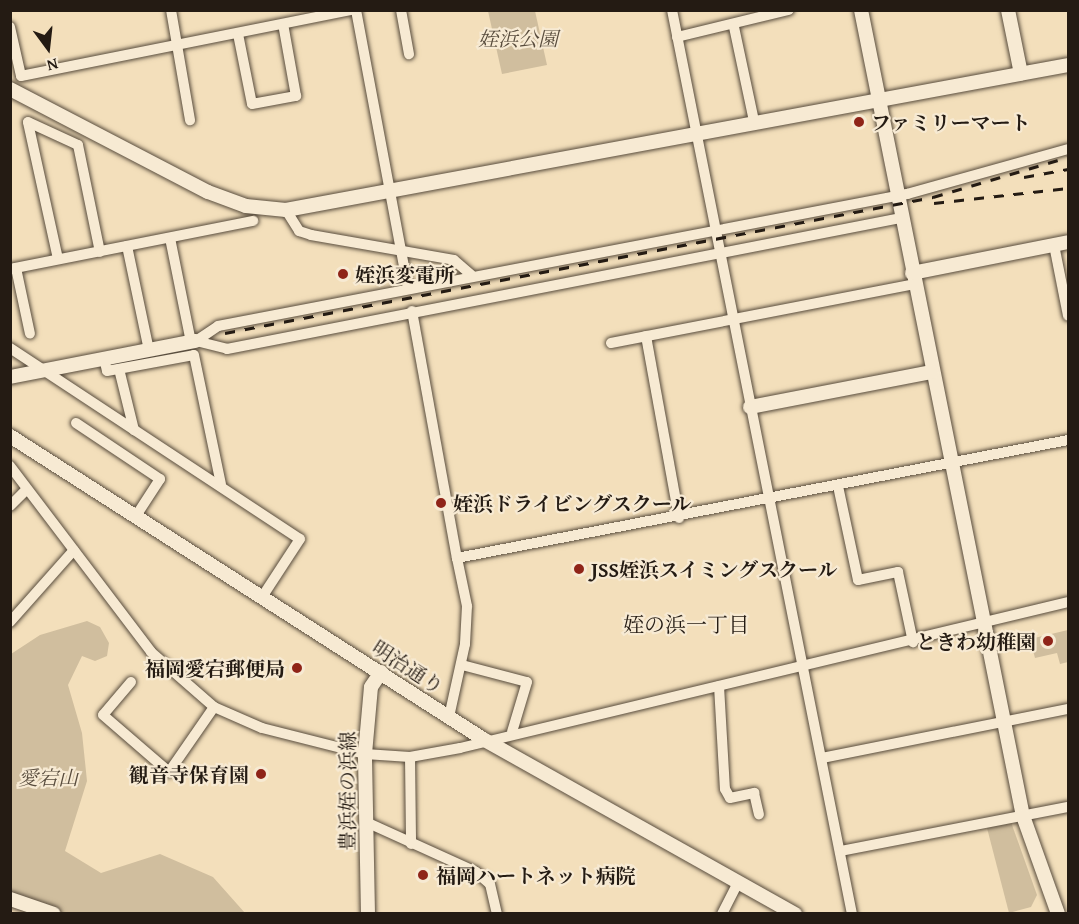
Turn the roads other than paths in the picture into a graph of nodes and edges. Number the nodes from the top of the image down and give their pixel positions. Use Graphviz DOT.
graph roads {
  1 [pos="171,10"];
  2 [pos="350,10"];
  3 [pos="356,10"];
  4 [pos="401,10"];
  5 [pos="672,10"];
  6 [pos="789,10"];
  7 [pos="861,10"];
  8 [pos="1008,10"];
  9 [pos="283,24"];
  10 [pos="10,27"];
  11 [pos="734,27"];
  12 [pos="238,34"];
  13 [pos="677,37"];
  14 [pos="177,46"];
  15 [pos="410,54"];
  16 [pos="1068,64"];
  17 [pos="1021,74"];
  18 [pos="10,89"];
  19 [pos="879,98"];
  20 [pos="190,120"];
  21 [pos="754,121"];
  22 [pos="696,132"];
  23 [pos="1068,149"];
  24 [pos="386,194"];
  25 [pos="898,195"];
  26 [pos="286,210"];
  27 [pos="901,218"];
  28 [pos="253,221"];
  29 [pos="715,229"];
  30 [pos="170,238"];
  31 [pos="1068,242"];
  32 [pos="1054,245"];
  33 [pos="127,246"];
  34 [pos="718,251"];
  35 [pos="100,252"];
  36 [pos="400,252"];
  37 [pos="58,259"];
  38 [pos="13,269"];
  39 [pos="471,275"];
  40 [pos="913,278"];
  41 [pos="408,287"];
  42 [pos="412,311"];
  43 [pos="1068,316"];
  44 [pos="734,319"];
  45 [pos="30,334"];
  46 [pos="646,336"];
  47 [pos="193,342"];
  48 [pos="610,343"];
  49 [pos="10,348"];
  50 [pos="149,350"];
  51 [pos="104,358"];
  52 [pos="118,369"];
  53 [pos="44,370"];
  54 [pos="932,372"];
  55 [pos="10,377"];
  56 [pos="750,407"];
  57 [pos="76,423"];
  58 [pos="134,430"];
  59 [pos="1068,440"];
  60 [pos="11,441"];
  61 [pos="952,464"];
  62 [pos="10,466"];
  63 [pos="221,484"];
  64 [pos="837,486"];
  65 [pos="25,491"];
  66 [pos="769,500"];
  67 [pos="10,506"];
  68 [pos="136,516"];
  69 [pos="679,518"];
  70 [pos="74,550"];
  71 [pos="457,558"];
  72 [pos="262,597"];
  73 [pos="1068,602"];
  74 [pos="10,622"];
  75 [pos="983,626"];
  76 [pos="913,642"];
  77 [pos="462,665"];
  78 [pos="804,667"];
  79 [pos="381,672"];
  80 [pos="131,682"];
  81 [pos="719,686"];
  82 [pos="214,707"];
  83 [pos="1068,710"];
  84 [pos="449,717"];
  85 [pos="1003,722"];
  86 [pos="512,732"];
  87 [pos="483,739"];
  88 [pos="365,754"];
  89 [pos="410,757"];
  90 [pos="822,759"];
  91 [pos="1068,807"];
  92 [pos="759,814"];
  93 [pos="1023,816"];
  94 [pos="366,822"];
  95 [pos="411,844"];
  96 [pos="841,851"];
  97 [pos="738,883"];
  98 [pos="10,899"];
  99 [pos="54,914"];
  100 [pos="368,914"];
  101 [pos="497,914"];
  102 [pos="722,914"];
  103 [pos="795,914"];
  104 [pos="852,914"];
  105 [pos="1058,914"];
  1 -- 14 [label="street"];
  2 -- 9 [label="street"];
  3 -- 24 [label="street"];
  4 -- 15 [label="street"];
  5 -- 13 [label="street"];
  6 -- 11 [label="street"];
  7 -- 19 [label="street"];
  8 -- 17 [label="street"];
  9 -- 12 [label="street"];
  9 -- 12 [label="street"];
  10 -- 14 [label="street"];
  11 -- 13 [label="street"];
  11 -- 21 [label="street"];
  12 -- 14 [label="street"];
  13 -- 22 [label="street"];
  14 -- 20 [label="street"];
  16 -- 17 [label="street"];
  17 -- 19 [label="street"];
  18 -- 26 [label="street"];
  19 -- 21 [label="street"];
  19 -- 25 [label="street"];
  21 -- 22 [label="street"];
  22 -- 24 [label="street"];
  22 -- 29 [label="street"];
  23 -- 25 [label="street"];
  24 -- 26 [label="street"];
  24 -- 36 [label="street"];
  25 -- 27 [label="street"];
  25 -- 29 [label="street"];
  26 -- 36 [label="street"];
  27 -- 34 [label="street"];
  27 -- 40 [label="street"];
  28 -- 30 [label="street"];
  29 -- 34 [label="street"];
  29 -- 39 [label="street"];
  30 -- 33 [label="street"];
  30 -- 47 [label="street"];
  31 -- 32 [label="street"];
  32 -- 40 [label="street"];
  32 -- 43 [label="street"];
  33 -- 35 [label="street"];
  33 -- 50 [label="street"];
  34 -- 42 [label="street"];
  34 -- 44 [label="street"];
  35 -- 37 [label="street"];
  35 -- 37 [label="street"];
  36 -- 39 [label="street"];
  36 -- 41 [label="street"];
  37 -- 38 [label="street"];
  38 -- 45 [label="street"];
  39 -- 41 [label="street"];
  40 -- 44 [label="street"];
  40 -- 54 [label="street"];
  41 -- 47 [label="street"];
  42 -- 47 [label="street"];
  42 -- 71 [label="street"];
  44 -- 46 [label="street"];
  44 -- 56 [label="street"];
  46 -- 48 [label="street"];
  46 -- 69 [label="street"];
  47 -- 50 [label="street"];
  49 -- 53 [label="street"];
  50 -- 51 [label="street"];
  51 -- 52 [label="street"];
  51 -- 53 [label="street"];
  52 -- 58 [label="street"];
  52 -- 63 [label="street"];
  53 -- 55 [label="street"];
  53 -- 58 [label="street"];
  54 -- 56 [label="street"];
  54 -- 61 [label="street"];
  56 -- 66 [label="street"];
  57 -- 68 [label="street"];
  58 -- 63 [label="street"];
  59 -- 61 [label="street"];
  60 -- 68 [label="street, 明治通り"];
  61 -- 64 [label="street"];
  61 -- 75 [label="street"];
  62 -- 65 [label="street"];
  63 -- 72 [label="street"];
  64 -- 66 [label="street"];
  64 -- 76 [label="street"];
  65 -- 67 [label="street"];
  65 -- 70 [label="street"];
  66 -- 69 [label="street"];
  66 -- 78 [label="street"];
  68 -- 72 [label="street, 明治通り"];
  69 -- 71 [label="street"];
  70 -- 74 [label="street"];
  70 -- 82 [label="street"];
  71 -- 77 [label="street"];
  72 -- 79 [label="street, 明治通り"];
  73 -- 75 [label="street"];
  75 -- 76 [label="street"];
  75 -- 85 [label="street"];
  76 -- 78 [label="street"];
  77 -- 84 [label="street"];
  77 -- 86 [label="street"];
  78 -- 81 [label="street"];
  78 -- 90 [label="street"];
  79 -- 84 [label="street, 明治通り"];
  79 -- 88 [label="street, 豊浜姪の浜線"];
  80 -- 82 [label="street"];
  81 -- 86 [label="street"];
  81 -- 92 [label="street"];
  82 -- 88 [label="street"];
  83 -- 85 [label="street"];
  84 -- 87 [label="street, 明治通り"];
  85 -- 90 [label="street"];
  85 -- 93 [label="street"];
  86 -- 87 [label="street"];
  87 -- 89 [label="street"];
  87 -- 97 [label="street, 明治通り"];
  88 -- 89 [label="street"];
  88 -- 94 [label="street, 豊浜姪の浜線"];
  89 -- 95 [label="street"];
  90 -- 96 [label="street"];
  91 -- 93 [label="street"];
  93 -- 96 [label="street"];
  93 -- 105 [label="street"];
  94 -- 95 [label="street"];
  94 -- 100 [label="street, 豊浜姪の浜線"];
  95 -- 101 [label="street"];
  96 -- 104 [label="street"];
  97 -- 102 [label="street"];
  97 -- 103 [label="street, 明治通り"];
  98 -- 99 [label="street"];
}
